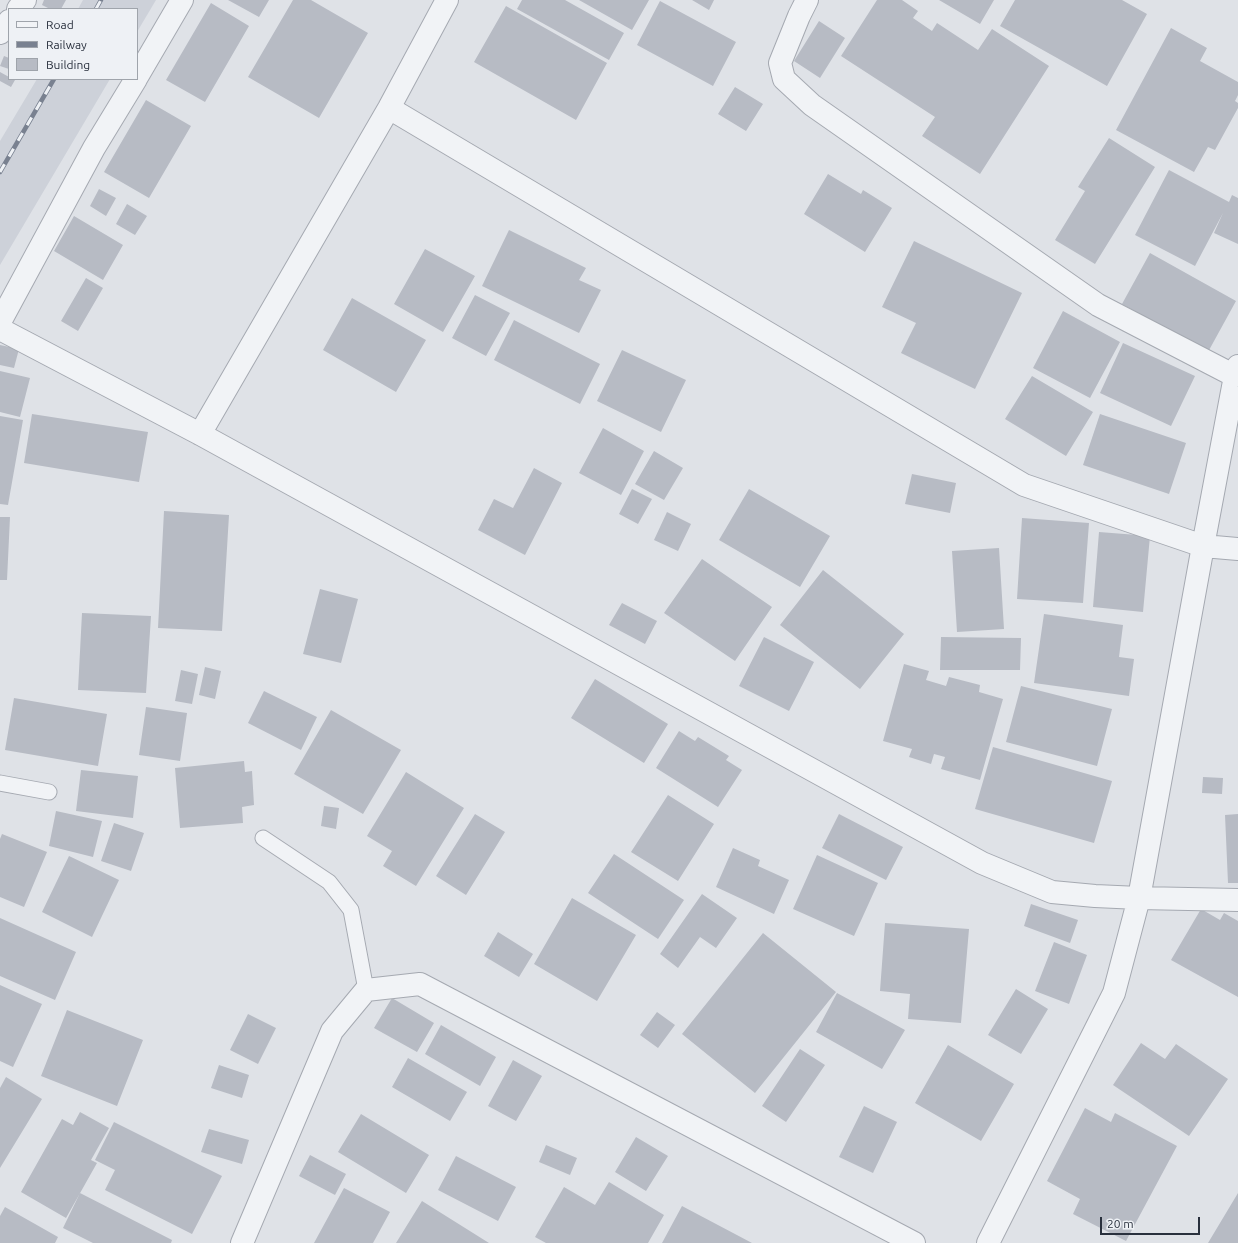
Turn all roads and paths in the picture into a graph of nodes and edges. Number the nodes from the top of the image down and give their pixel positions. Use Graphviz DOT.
graph roads {
  1 [pos="25,0"];
  2 [pos="182,0"];
  3 [pos="447,0"];
  4 [pos="807,0"];
  5 [pos="19,8"];
  6 [pos="8,22"];
  7 [pos="0,33"];
  8 [pos="138,75"];
  9 [pos="135,80"];
  10 [pos="389,108"];
  11 [pos="0,322"];
  12 [pos="0,329"];
  13 [pos="1236,371"];
  14 [pos="200,434"];
  15 [pos="1202,546"];
  16 [pos="1238,549"];
  17 [pos="0,783"];
  18 [pos="50,792"];
  19 [pos="263,838"];
  20 [pos="1139,898"];
  21 [pos="1238,900"];
  22 [pos="366,990"];
  23 [pos="242,1243"];
  24 [pos="914,1243"];
  25 [pos="988,1243"];
  1 -- 5 [label="street"];
  2 -- 8 [label="street"];
  3 -- 10 [label="street"];
  4 -- 13 [label="street"];
  6 -- 7 [label="street"];
  9 -- 11 [label="street"];
  10 -- 14 [label="street"];
  10 -- 15 [label="street"];
  12 -- 14 [label="street"];
  13 -- 15 [label="street"];
  14 -- 20 [label="street"];
  15 -- 16 [label="street"];
  15 -- 20 [label="street"];
  17 -- 18 [label="lane"];
  19 -- 22 [label="lane"];
  20 -- 21 [label="street"];
  20 -- 25 [label="street"];
  22 -- 23 [label="street"];
  22 -- 24 [label="street"];
}
